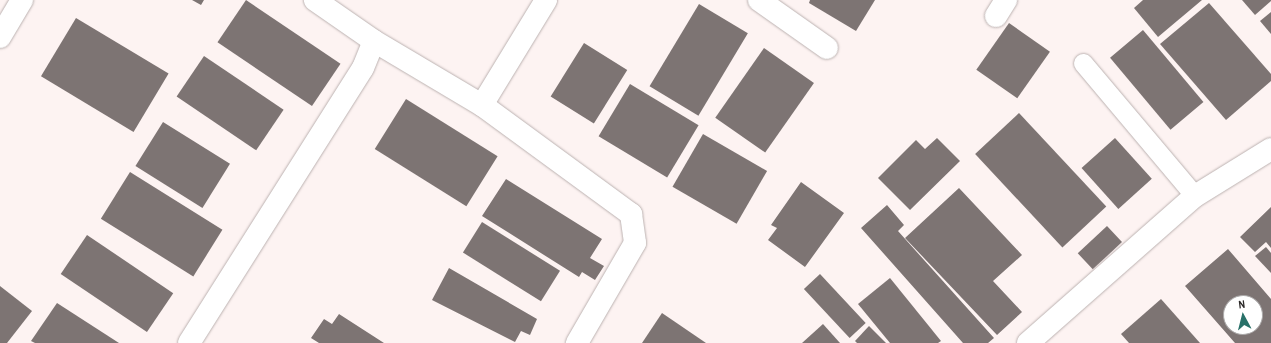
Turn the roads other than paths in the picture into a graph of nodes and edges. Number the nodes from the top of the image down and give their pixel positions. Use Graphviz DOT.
graph roads {
  1 [pos="22,0"];
  2 [pos="316,0"];
  3 [pos="546,0"];
  4 [pos="759,0"];
  5 [pos="0,37"];
  6 [pos="374,41"];
  7 [pos="827,48"];
  8 [pos="1083,63"];
  9 [pos="482,105"];
  10 [pos="1271,149"];
  11 [pos="1195,196"];
  12 [pos="189,343"];
  13 [pos="577,343"];
  14 [pos="1028,343"];
  1 -- 5 [label="street"];
  2 -- 6 [label="street"];
  3 -- 9 [label="street"];
  4 -- 7 [label="street"];
  6 -- 9 [label="street"];
  6 -- 12 [label="street"];
  8 -- 11 [label="lane"];
  9 -- 13 [label="street"];
  10 -- 11 [label="street"];
  11 -- 14 [label="street"];
}
